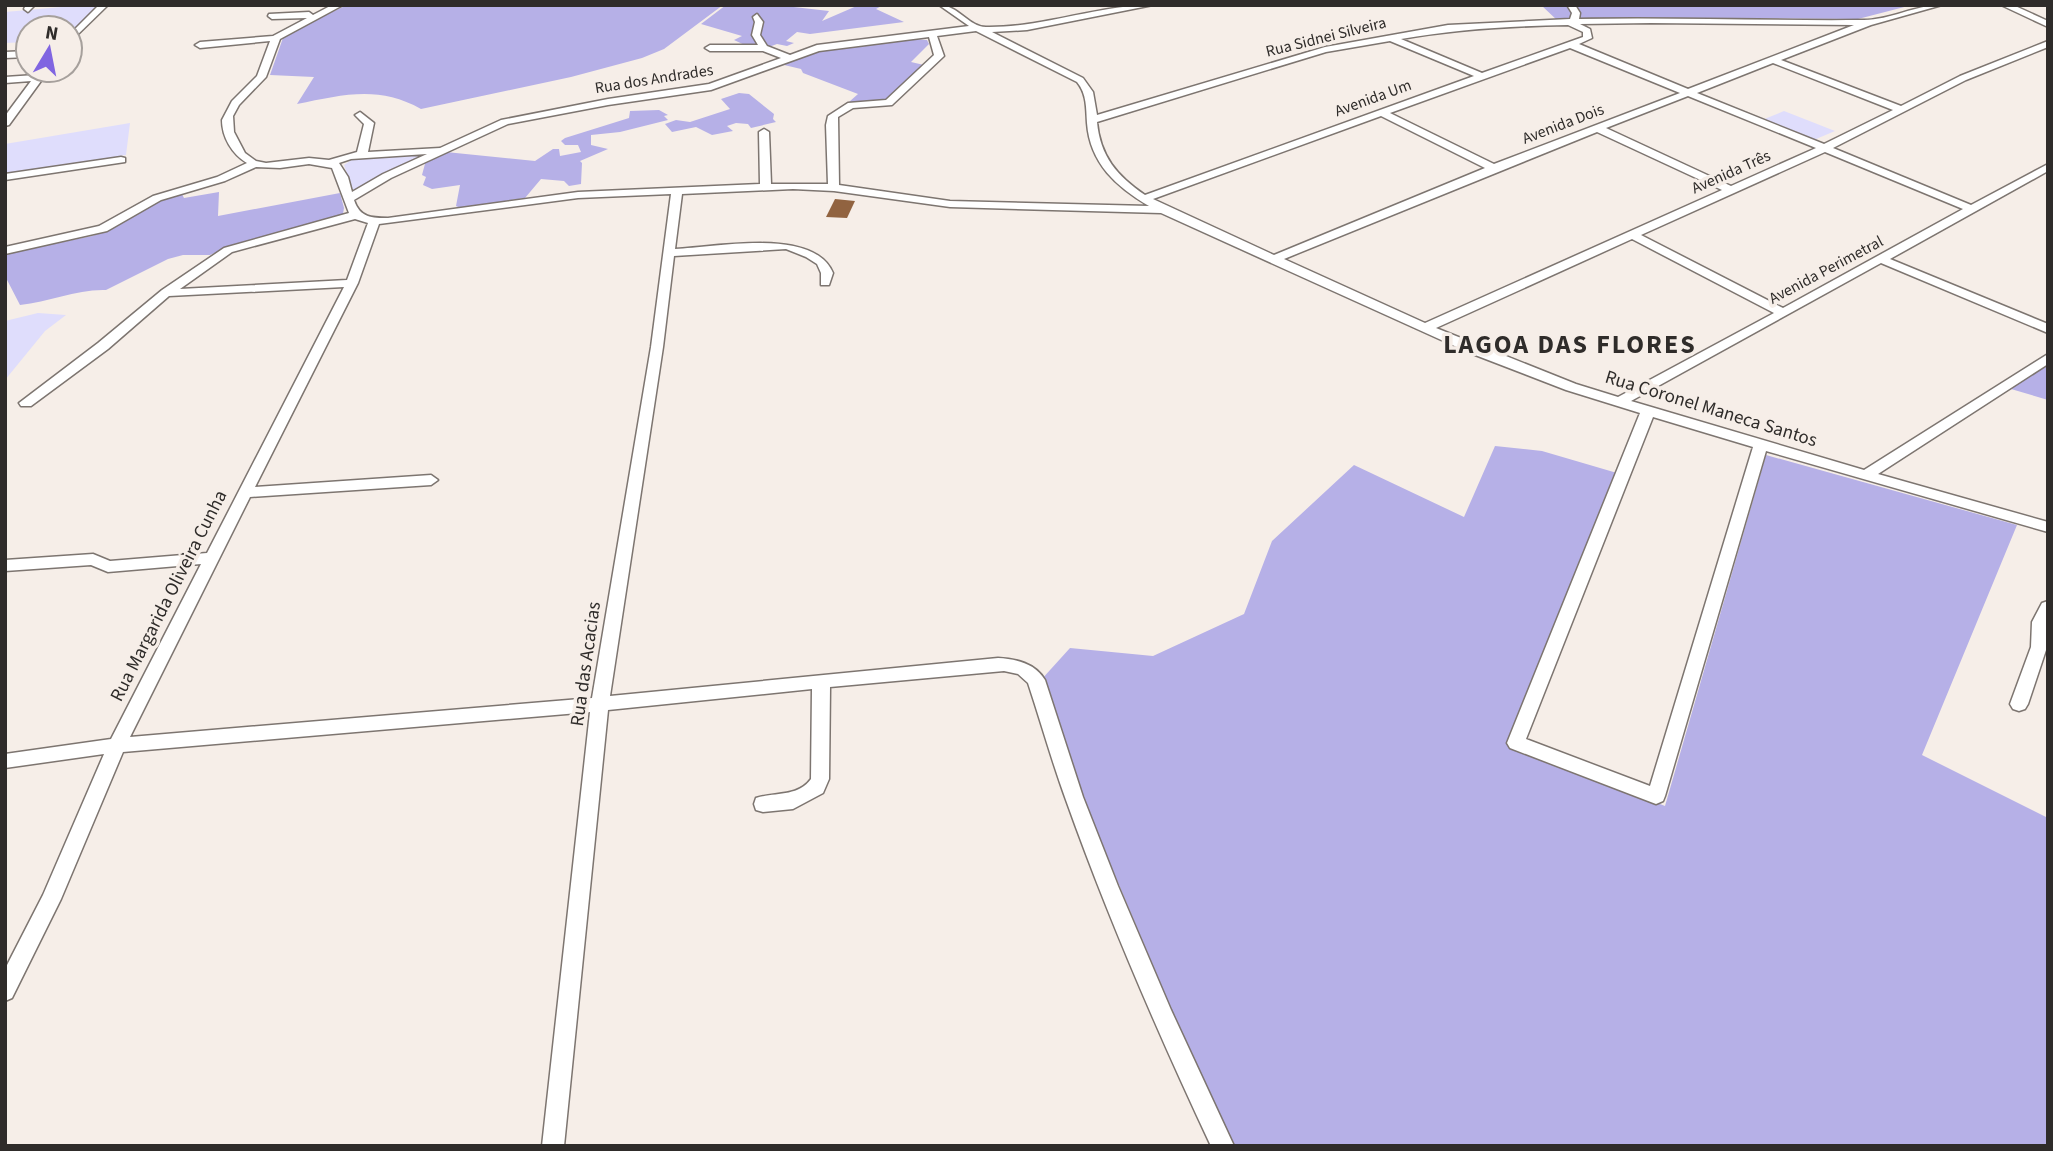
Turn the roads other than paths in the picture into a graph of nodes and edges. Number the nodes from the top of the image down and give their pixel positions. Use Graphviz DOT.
graph roads {
  1 [pos="104,5"];
  2 [pos="338,5"];
  3 [pos="943,5"];
  4 [pos="1149,5"];
  5 [pos="1571,5"];
  6 [pos="1938,5"];
  7 [pos="2005,5"];
  8 [pos="1088,10"];
  9 [pos="318,14"];
  10 [pos="272,16"];
  11 [pos="757,17"];
  12 [pos="1572,23"];
  13 [pos="1868,23"];
  14 [pos="2048,24"];
  15 [pos="84,26"];
  16 [pos="979,29"];
  17 [pos="933,36"];
  18 [pos="1389,37"];
  19 [pos="275,38"];
  20 [pos="2048,44"];
  21 [pos="200,45"];
  22 [pos="1572,46"];
  23 [pos="710,48"];
  24 [pos="765,48"];
  25 [pos="789,58"];
  26 [pos="1776,61"];
  27 [pos="1479,75"];
  28 [pos="33,84"];
  29 [pos="1685,94"];
  30 [pos="1900,109"];
  31 [pos="1382,113"];
  32 [pos="360,115"];
  33 [pos="1092,120"];
  34 [pos="5,123"];
  35 [pos="1597,128"];
  36 [pos="764,132"];
  37 [pos="1823,149"];
  38 [pos="442,150"];
  39 [pos="362,155"];
  40 [pos="121,160"];
  41 [pos="254,163"];
  42 [pos="330,163"];
  43 [pos="2048,167"];
  44 [pos="1494,168"];
  45 [pos="5,177"];
  46 [pos="766,187"];
  47 [pos="835,188"];
  48 [pos="1730,190"];
  49 [pos="677,191"];
  50 [pos="348,199"];
  51 [pos="1143,199"];
  52 [pos="1970,208"];
  53 [pos="1164,210"];
  54 [pos="355,215"];
  55 [pos="381,222"];
  56 [pos="1630,234"];
  57 [pos="5,251"];
  58 [pos="670,253"];
  59 [pos="1272,260"];
  60 [pos="1883,260"];
  61 [pos="825,282"];
  62 [pos="352,283"];
  63 [pos="166,293"];
  64 [pos="1784,313"];
  65 [pos="1427,327"];
  66 [pos="2048,329"];
  67 [pos="2048,358"];
  68 [pos="1620,402"];
  69 [pos="26,403"];
  70 [pos="1648,411"];
  71 [pos="1760,445"];
  72 [pos="1868,474"];
  73 [pos="431,480"];
  74 [pos="245,493"];
  75 [pos="2048,527"];
  76 [pos="212,558"];
  77 [pos="5,566"];
  78 [pos="2048,607"];
  79 [pos="821,682"];
  80 [pos="600,704"];
  81 [pos="2020,704"];
  82 [pos="117,745"];
  83 [pos="5,761"];
  84 [pos="764,804"];
  85 [pos="5,991"];
  86 [pos="553,1146"];
  87 [pos="1223,1146"];
  1 -- 15 [label="street"];
  2 -- 9 [label="street"];
  3 -- 16 [label="street, Rua Coronel Maneca Santos"];
  4 -- 8 [label="street, Rua dos Andrades"];
  5 -- 12 [label="street"];
  6 -- 13 [label="street"];
  7 -- 14 [label="street"];
  8 -- 16 [label="street, Rua dos Andrades"];
  9 -- 10 [label="street"];
  9 -- 19 [label="street"];
  11 -- 24 [label="street"];
  12 -- 13 [label="street, Rua Sidnei Silveira"];
  12 -- 18 [label="street, Rua Sidnei Silveira"];
  12 -- 22 [label="street"];
  13 -- 26 [label="street, Avenida Dois"];
  16 -- 17 [label="street, Rua dos Andrades"];
  16 -- 33 [label="street, Rua Coronel Maneca Santos"];
  17 -- 25 [label="street, Rua dos Andrades"];
  17 -- 47 [label="street"];
  18 -- 27 [label="street"];
  18 -- 33 [label="street, Rua Sidnei Silveira"];
  19 -- 21 [label="street"];
  19 -- 41 [label="street"];
  20 -- 30 [label="street, Avenida Três"];
  22 -- 27 [label="street, Avenida Um"];
  22 -- 29 [label="street"];
  23 -- 24 [label="street"];
  24 -- 25 [label="street"];
  25 -- 38 [label="street, Rua dos Andrades"];
  26 -- 29 [label="street, Avenida Dois"];
  26 -- 30 [label="street"];
  27 -- 31 [label="street, Avenida Um"];
  28 -- 34 [label="street"];
  29 -- 35 [label="street, Avenida Dois"];
  29 -- 37 [label="street"];
  30 -- 37 [label="street, Avenida Três"];
  31 -- 44 [label="street"];
  31 -- 51 [label="street, Avenida Um"];
  32 -- 39 [label="street"];
  33 -- 51 [label="street, Rua Coronel Maneca Santos"];
  35 -- 44 [label="street, Avenida Dois"];
  35 -- 48 [label="street"];
  36 -- 46 [label="street"];
  37 -- 48 [label="street, Avenida Três"];
  37 -- 52 [label="street"];
  38 -- 39 [label="street"];
  38 -- 50 [label="street, Rua dos Andrades"];
  39 -- 42 [label="street"];
  40 -- 45 [label="street"];
  41 -- 42 [label="street"];
  41 -- 57 [label="street"];
  42 -- 50 [label="street"];
  43 -- 52 [label="street, Avenida Perimetral"];
  44 -- 59 [label="street, Avenida Dois"];
  46 -- 47 [label="street"];
  46 -- 49 [label="street"];
  47 -- 53 [label="street"];
  48 -- 56 [label="street, Avenida Três"];
  49 -- 55 [label="street"];
  49 -- 58 [label="street, Rua das Acacias"];
  50 -- 54 [label="street"];
  51 -- 53 [label="street, Rua Coronel Maneca Santos"];
  52 -- 60 [label="street, Avenida Perimetral"];
  53 -- 59 [label="street, Rua Coronel Maneca Santos"];
  54 -- 55 [label="street"];
  54 -- 63 [label="street"];
  55 -- 62 [label="street, Rua Margarida Oliveira Cunha"];
  56 -- 64 [label="street"];
  56 -- 65 [label="street, Avenida Três"];
  58 -- 61 [label="street"];
  58 -- 80 [label="street, Rua das Acacias"];
  59 -- 65 [label="street, Rua Coronel Maneca Santos"];
  60 -- 64 [label="street, Avenida Perimetral"];
  60 -- 66 [label="street"];
  62 -- 63 [label="street"];
  62 -- 74 [label="street, Rua Margarida Oliveira Cunha"];
  63 -- 69 [label="street"];
  64 -- 68 [label="street, Avenida Perimetral"];
  65 -- 68 [label="street, Rua Coronel Maneca Santos"];
  67 -- 72 [label="street"];
  68 -- 70 [label="street, Rua Coronel Maneca Santos"];
  70 -- 71 [label="street, Rua Coronel Maneca Santos"];
  70 -- 71 [label="street"];
  71 -- 72 [label="street, Rua Coronel Maneca Santos"];
  72 -- 75 [label="street, Rua Coronel Maneca Santos"];
  73 -- 74 [label="street"];
  74 -- 76 [label="street, Rua Margarida Oliveira Cunha"];
  76 -- 77 [label="street"];
  76 -- 82 [label="street, Rua Margarida Oliveira Cunha"];
  78 -- 81 [label="street"];
  79 -- 80 [label="street"];
  79 -- 84 [label="street"];
  79 -- 87 [label="street"];
  80 -- 82 [label="street"];
  80 -- 86 [label="street, Rua das Acacias"];
  82 -- 83 [label="street"];
  82 -- 85 [label="street, Rua Margarida Oliveira Cunha"];
}
